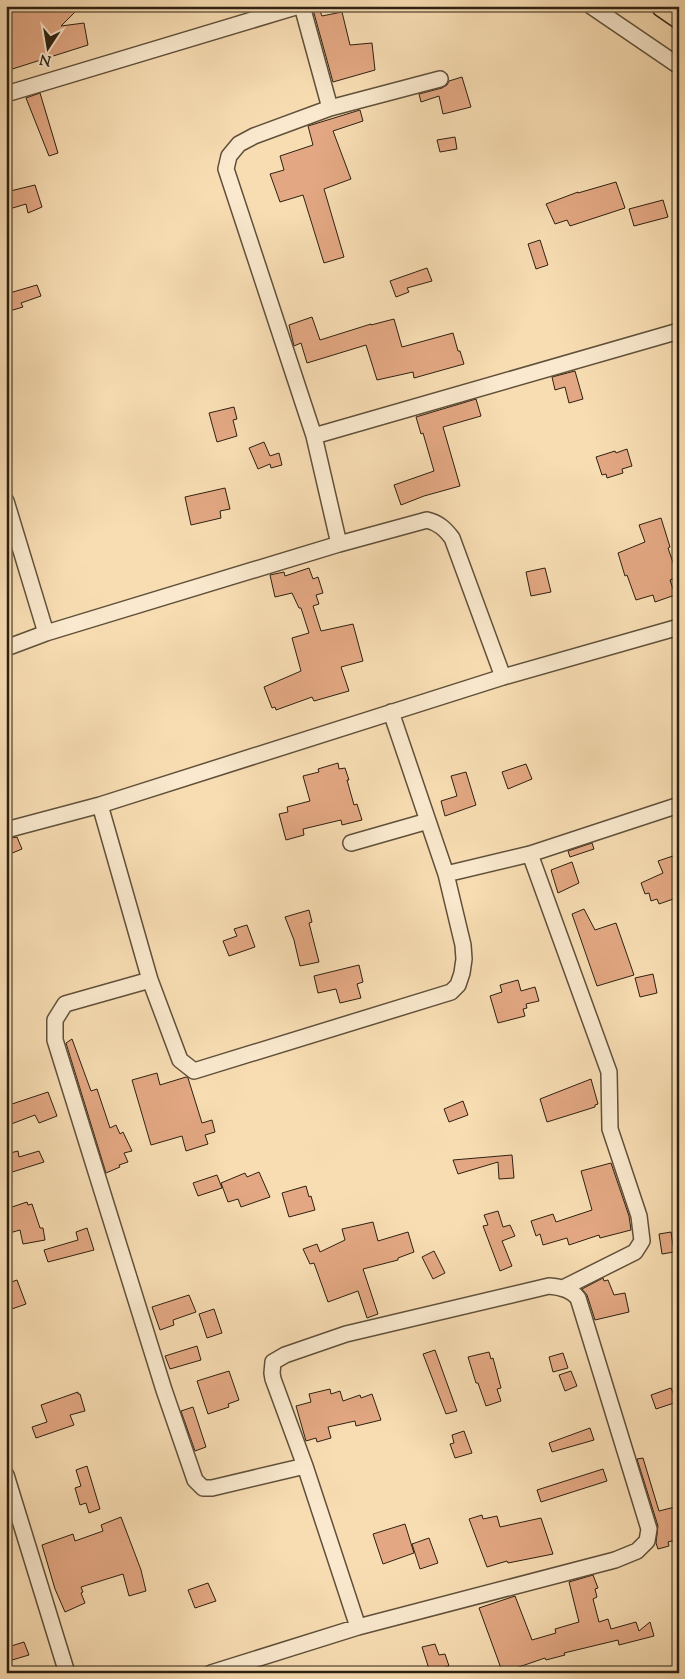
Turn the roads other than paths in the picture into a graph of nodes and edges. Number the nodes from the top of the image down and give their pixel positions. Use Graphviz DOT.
graph roads {
  1 [pos="300,6"];
  2 [pos="591,6"];
  3 [pos="663,6"];
  4 [pos="679,17"];
  5 [pos="679,66"];
  6 [pos="440,79"];
  7 [pos="6,94"];
  8 [pos="330,108"];
  9 [pos="679,331"];
  10 [pos="314,436"];
  11 [pos="6,501"];
  12 [pos="339,544"];
  13 [pos="679,627"];
  14 [pos="46,634"];
  15 [pos="6,648"];
  16 [pos="503,677"];
  17 [pos="391,712"];
  18 [pos="679,804"];
  19 [pos="100,805"];
  20 [pos="428,821"];
  21 [pos="6,830"];
  22 [pos="350,843"];
  23 [pos="530,854"];
  24 [pos="446,874"];
  25 [pos="150,980"];
  26 [pos="563,1288"];
  27 [pos="305,1466"];
  28 [pos="6,1475"];
  29 [pos="358,1627"];
  30 [pos="246,1668"];
  31 [pos="67,1673"];
  32 [pos="211,1673"];
  1 -- 7 [label="street"];
  1 -- 8 [label="street"];
  2 -- 5 [label="street"];
  3 -- 4 [label="highway"];
  6 -- 8 [label="street"];
  8 -- 10 [label="street"];
  9 -- 10 [label="street"];
  10 -- 12 [label="street"];
  11 -- 14 [label="street"];
  12 -- 14 [label="street"];
  12 -- 16 [label="street"];
  13 -- 16 [label="street"];
  14 -- 15 [label="street"];
  16 -- 17 [label="street"];
  17 -- 19 [label="street"];
  17 -- 20 [label="street"];
  18 -- 23 [label="street"];
  19 -- 21 [label="street"];
  19 -- 25 [label="street"];
  20 -- 22 [label="street"];
  20 -- 24 [label="street"];
  23 -- 24 [label="street"];
  23 -- 26 [label="street"];
  24 -- 25 [label="street"];
  25 -- 27 [label="street"];
  26 -- 27 [label="street"];
  26 -- 29 [label="street"];
  27 -- 29 [label="street"];
  28 -- 31 [label="street"];
  29 -- 30 [label="street"];
  30 -- 32 [label="street"];
}
